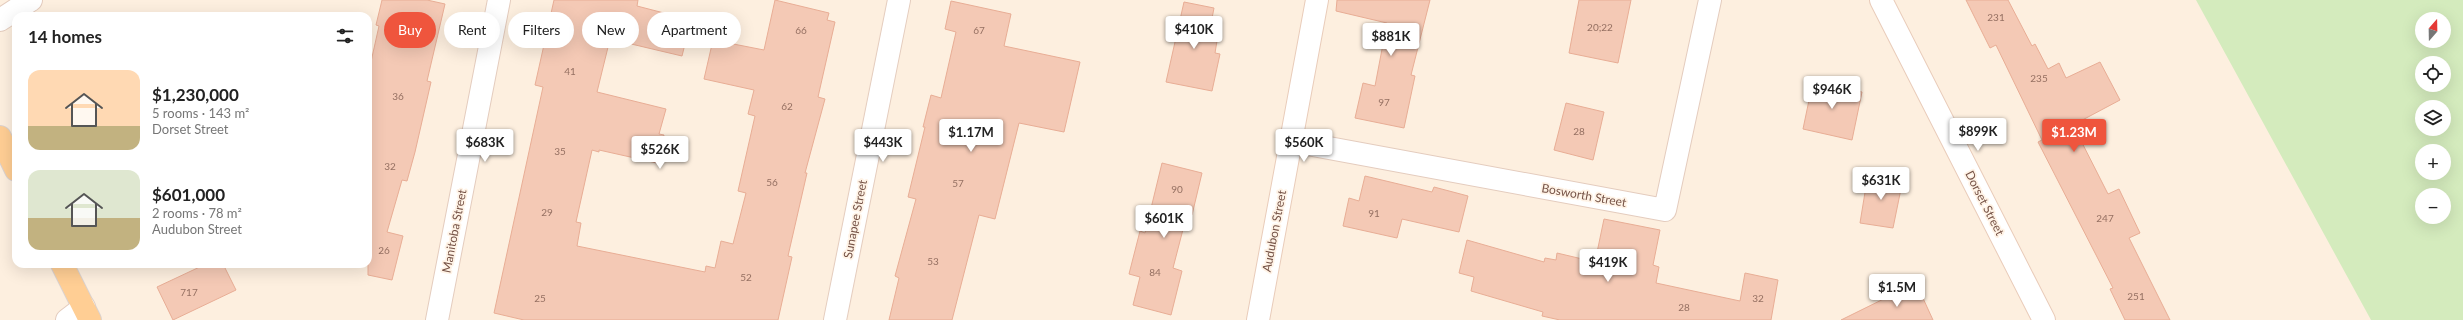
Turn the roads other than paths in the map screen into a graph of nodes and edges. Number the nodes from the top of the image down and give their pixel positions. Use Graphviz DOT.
graph roads {
  1 [pos="31,0"];
  2 [pos="499,0"];
  3 [pos="899,0"];
  4 [pos="1318,0"];
  5 [pos="1710,0"];
  6 [pos="1881,0"];
  7 [pos="12,12"];
  8 [pos="12,12"];
  9 [pos="0,20"];
  10 [pos="0,137"];
  11 [pos="1291,141"];
  12 [pos="12,162"];
  13 [pos="63,268"];
  14 [pos="80,316"];
  15 [pos="437,320"];
  16 [pos="835,320"];
  17 [pos="1258,320"];
  18 [pos="2044,320"];
  1 -- 8 [label="street"];
  2 -- 15 [label="street, Manitoba Street"];
  3 -- 16 [label="street, Sunapee Street"];
  4 -- 11 [label="street, Audubon Street"];
  5 -- 11 [label="street, Bosworth Street"];
  6 -- 18 [label="street, Dorset Street"];
  7 -- 9 [label="street"];
  10 -- 12 [label="main road"];
  11 -- 17 [label="street, Audubon Street"];
  13 -- 14 [label="main road"];
}
